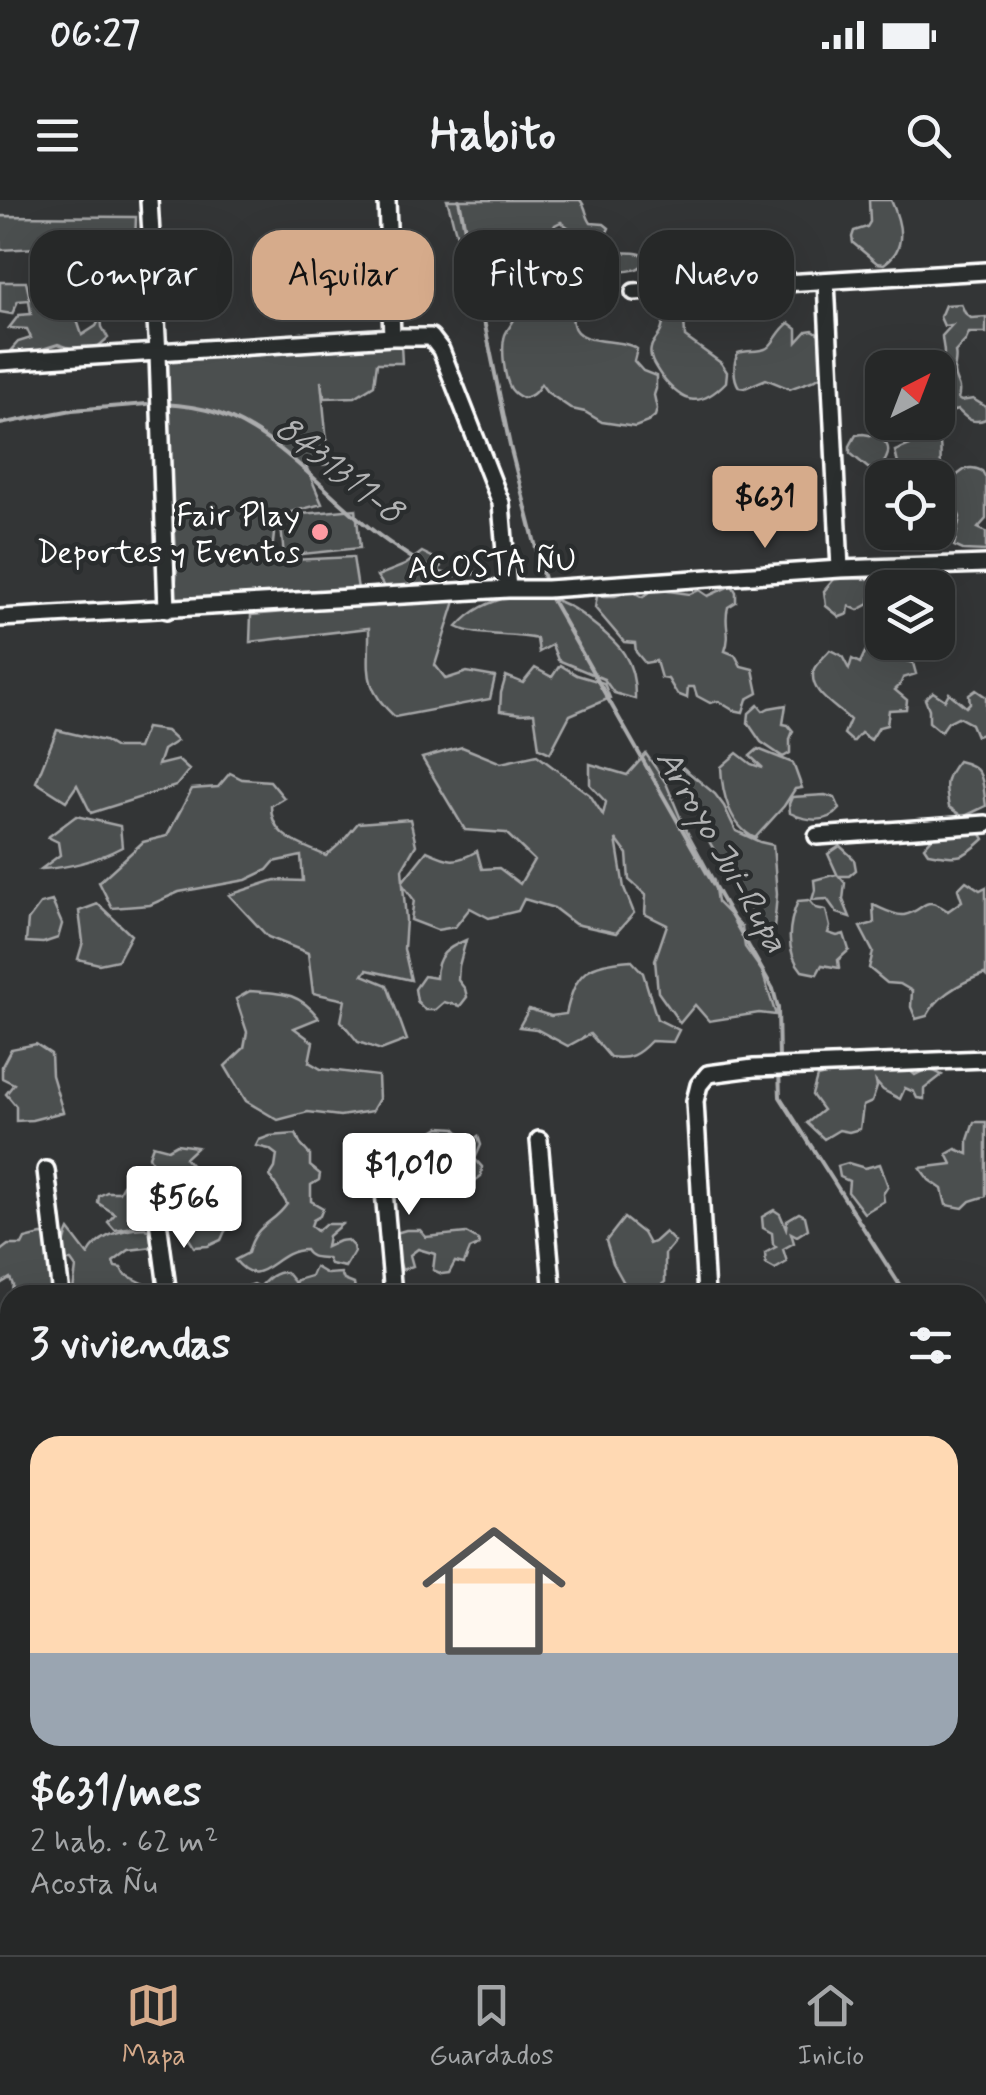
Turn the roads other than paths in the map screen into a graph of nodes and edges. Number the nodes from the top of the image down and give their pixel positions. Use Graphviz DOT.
graph roads {
  1 [pos="149,200"];
  2 [pos="387,200"];
  3 [pos="986,271"];
  4 [pos="826,281"];
  5 [pos="634,292"];
  6 [pos="392,337"];
  7 [pos="158,354"];
  8 [pos="0,362"];
  9 [pos="986,564"];
  10 [pos="840,569"];
  11 [pos="508,589"];
  12 [pos="168,610"];
  13 [pos="0,618"];
  14 [pos="986,824"];
  15 [pos="818,836"];
  16 [pos="986,1059"];
  17 [pos="539,1140"];
  18 [pos="380,1144"];
  19 [pos="46,1170"];
  20 [pos="156,1213"];
  21 [pos="60,1285"];
  22 [pos="167,1285"];
  23 [pos="392,1285"];
  24 [pos="551,1285"];
  25 [pos="705,1285"];
  1 -- 7 [label="street"];
  2 -- 6 [label="street"];
  3 -- 4 [label="street"];
  4 -- 5 [label="street"];
  4 -- 10 [label="street"];
  6 -- 7 [label="street"];
  6 -- 11 [label="street"];
  7 -- 8 [label="street"];
  7 -- 12 [label="street"];
  9 -- 10 [label="street, ACOSTA ÑU"];
  10 -- 11 [label="street, ACOSTA ÑU"];
  11 -- 12 [label="street, ACOSTA ÑU"];
  12 -- 13 [label="street, ACOSTA ÑU"];
  14 -- 15 [label="street"];
  16 -- 25 [label="street"];
  17 -- 24 [label="street"];
  18 -- 23 [label="street"];
  19 -- 21 [label="street"];
  20 -- 22 [label="street"];
}
